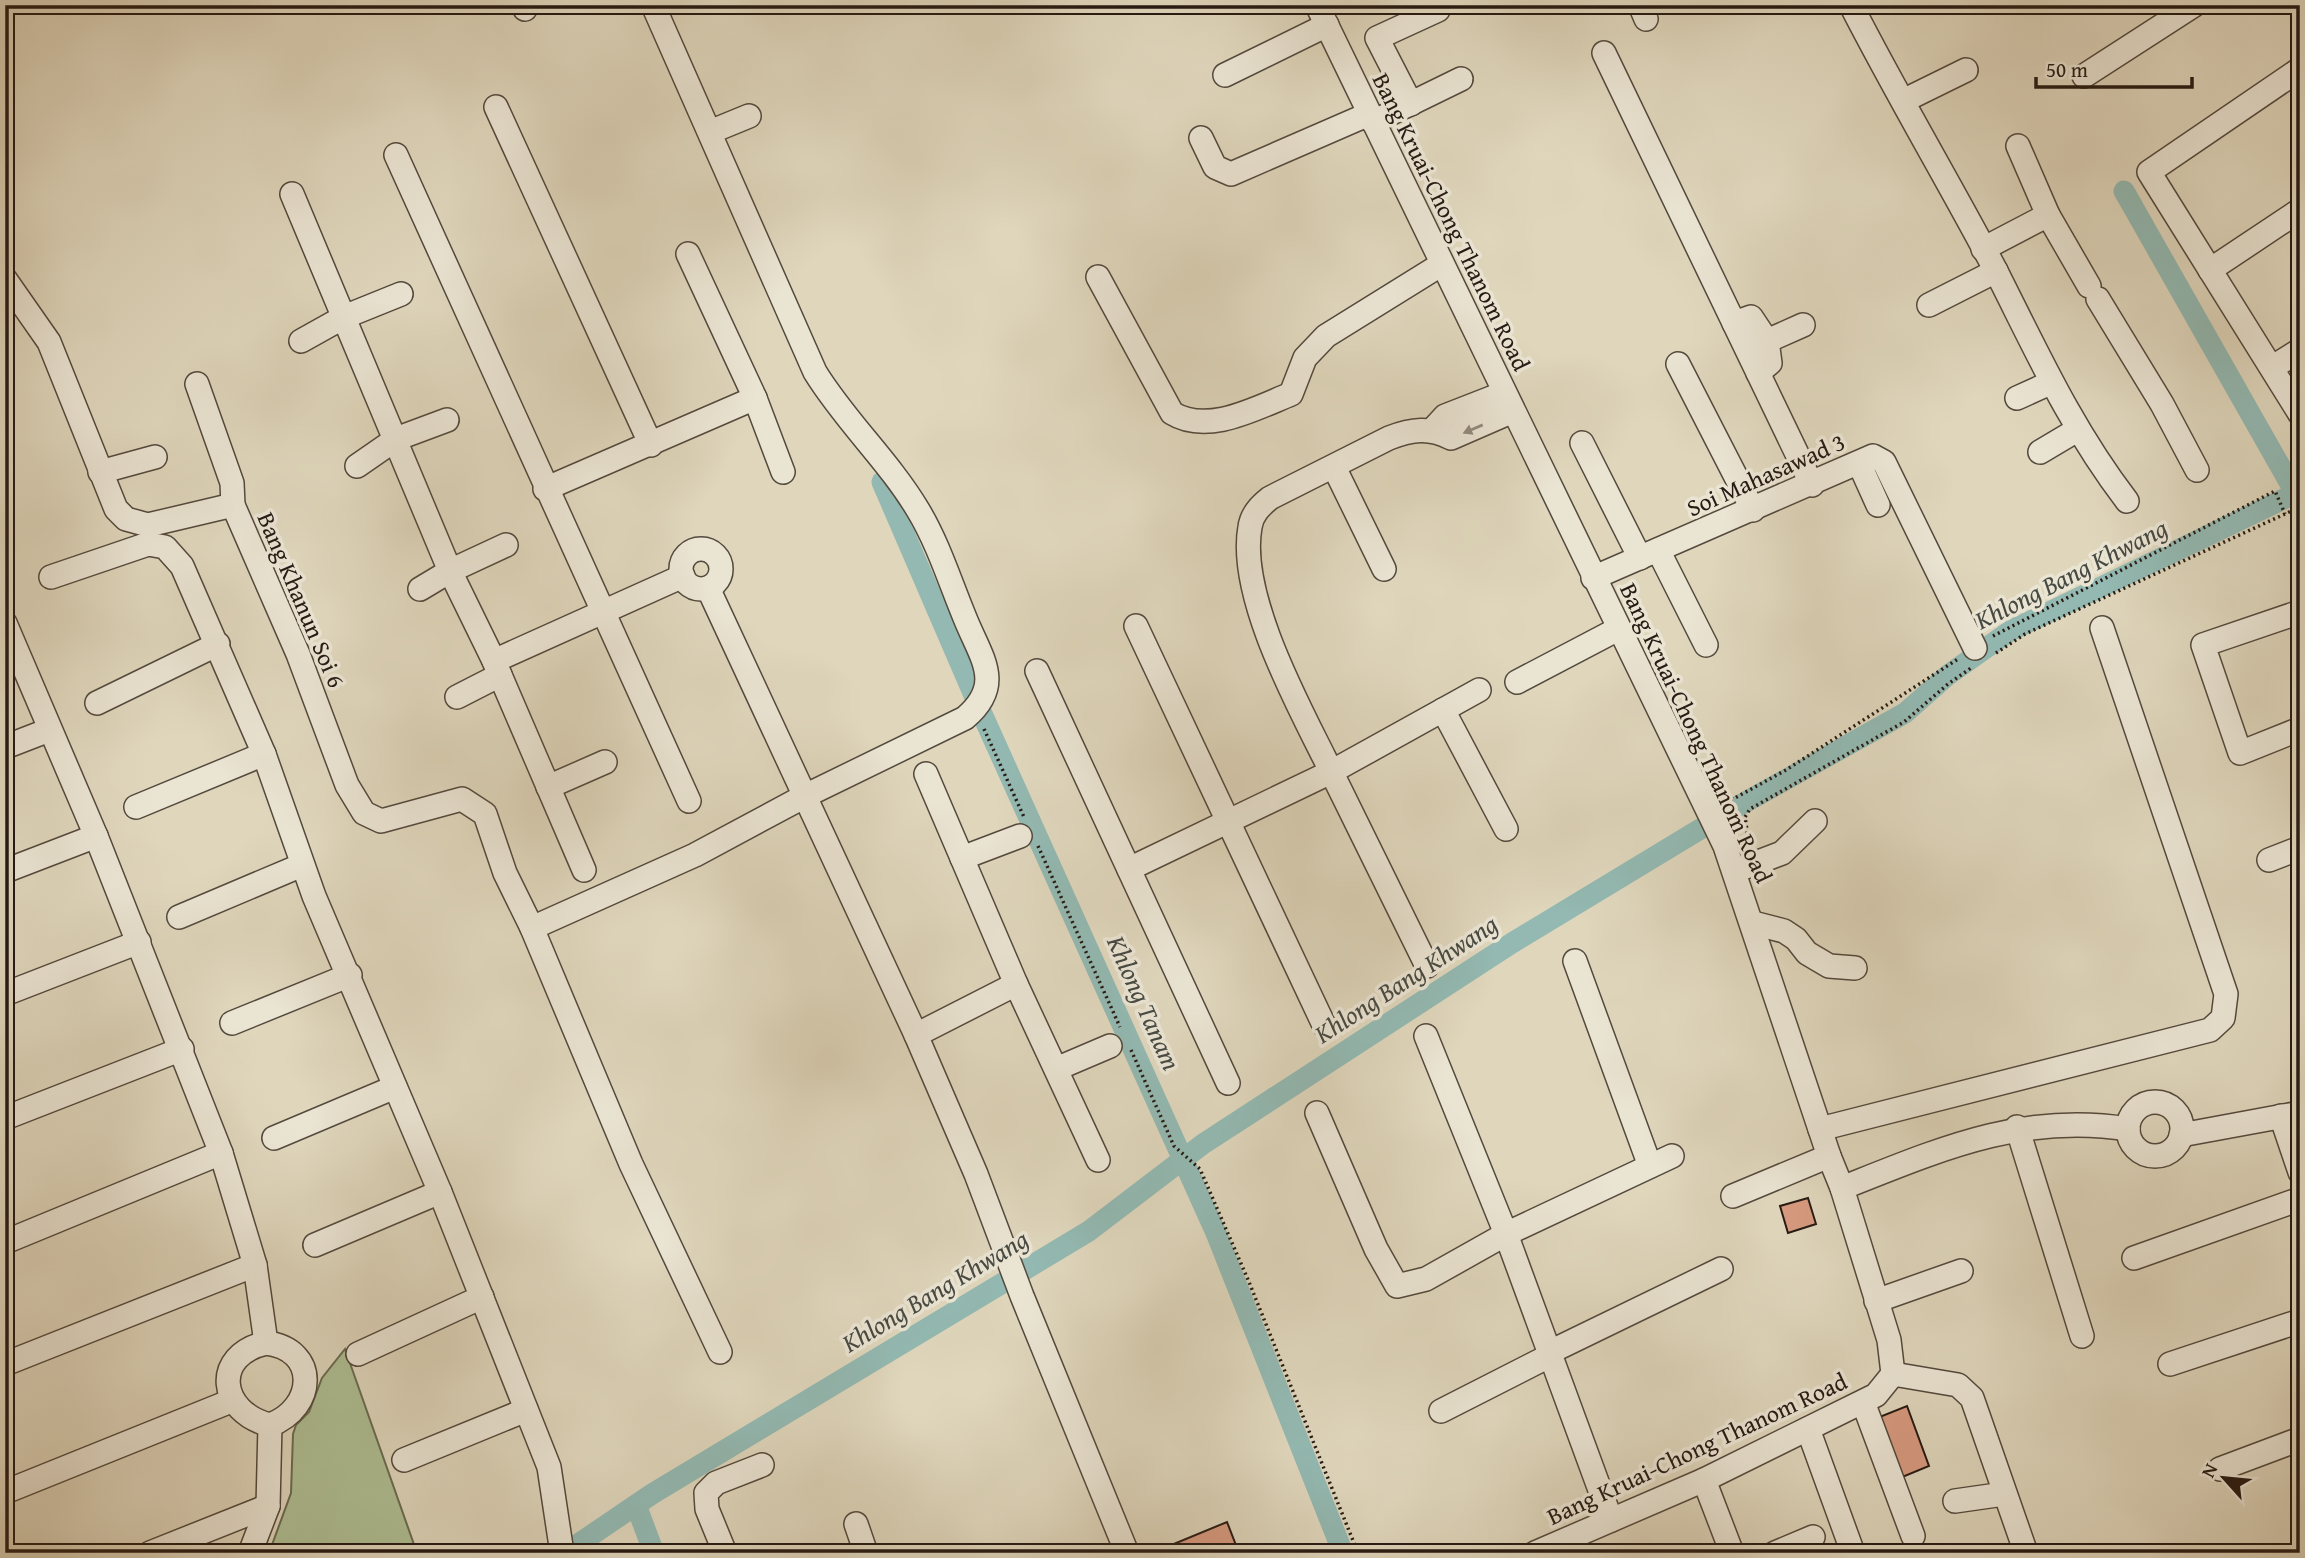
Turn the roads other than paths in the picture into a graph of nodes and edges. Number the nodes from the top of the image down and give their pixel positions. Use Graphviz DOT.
graph roads {
  1 [pos="653,5"];
  2 [pos="1851,5"];
  3 [pos="2194,5"];
  4 [pos="1438,10"];
  5 [pos="1322,15"];
  6 [pos="1377,38"];
  7 [pos="1604,53"];
  8 [pos="1341,55"];
  9 [pos="2300,69"];
  10 [pos="1966,70"];
  11 [pos="1225,75"];
  12 [pos="2084,76"];
  13 [pos="1461,79"];
  14 [pos="1903,101"];
  15 [pos="1410,104"];
  16 [pos="496,107"];
  17 [pos="749,116"];
  18 [pos="1371,118"];
  19 [pos="710,132"];
  20 [pos="1201,138"];
  21 [pos="2018,146"];
  22 [pos="396,155"];
  23 [pos="292,194"];
  24 [pos="2300,210"];
  25 [pos="2048,215"];
  26 [pos="1983,249"];
  27 [pos="688,254"];
  28 [pos="1442,264"];
  29 [pos="2210,270"];
  30 [pos="1996,271"];
  31 [pos="1098,277"];
  32 [pos="5,279"];
  33 [pos="401,294"];
  34 [pos="1929,305"];
  35 [pos="344,317"];
  36 [pos="1734,323"];
  37 [pos="1803,325"];
  38 [pos="301,341"];
  39 [pos="1767,341"];
  40 [pos="2300,350"];
  41 [pos="1678,364"];
  42 [pos="1758,373"];
  43 [pos="2278,375"];
  44 [pos="2050,383"];
  45 [pos="197,384"];
  46 [pos="755,398"];
  47 [pos="2018,398"];
  48 [pos="1509,402"];
  49 [pos="2300,414"];
  50 [pos="447,420"];
  51 [pos="2077,430"];
  52 [pos="396,439"];
  53 [pos="1582,443"];
  54 [pos="651,445"];
  55 [pos="2040,452"];
  56 [pos="155,457"];
  57 [pos="1859,463"];
  58 [pos="357,466"];
  59 [pos="1334,467"];
  60 [pos="2197,470"];
  61 [pos="100,472"];
  62 [pos="783,472"];
  63 [pos="1812,485"];
  64 [pos="545,489"];
  65 [pos="2127,501"];
  66 [pos="233,505"];
  67 [pos="1878,505"];
  68 [pos="1752,510"];
  69 [pos="506,545"];
  70 [pos="1649,554"];
  71 [pos="1384,569"];
  72 [pos="450,571"];
  73 [pos="683,576"];
  74 [pos="51,577"];
  75 [pos="1593,578"];
  76 [pos="708,588"];
  77 [pos="420,589"];
  78 [pos="603,610"];
  79 [pos="2300,612"];
  80 [pos="5,623"];
  81 [pos="1136,626"];
  82 [pos="2102,628"];
  83 [pos="1618,629"];
  84 [pos="218,644"];
  85 [pos="1706,645"];
  86 [pos="1982,655"];
  87 [pos="497,668"];
  88 [pos="1037,671"];
  89 [pos="1517,682"];
  90 [pos="1479,690"];
  91 [pos="457,696"];
  92 [pos="97,703"];
  93 [pos="1444,710"];
  94 [pos="2300,729"];
  95 [pos="49,730"];
  96 [pos="5,747"];
  97 [pos="264,754"];
  98 [pos="605,762"];
  99 [pos="1331,772"];
  100 [pos="926,774"];
  101 [pos="548,787"];
  102 [pos="805,796"];
  103 [pos="689,801"];
  104 [pos="136,807"];
  105 [pos="1226,821"];
  106 [pos="1815,821"];
  107 [pos="1506,829"];
  108 [pos="1027,833"];
  109 [pos="96,836"];
  110 [pos="2300,848"];
  111 [pos="962,858"];
  112 [pos="2269,860"];
  113 [pos="1732,863"];
  114 [pos="302,864"];
  115 [pos="1129,869"];
  116 [pos="584,870"];
  117 [pos="5,871"];
  118 [pos="179,917"];
  119 [pos="1753,923"];
  120 [pos="532,928"];
  121 [pos="139,942"];
  122 [pos="1574,961"];
  123 [pos="1427,966"];
  124 [pos="1855,968"];
  125 [pos="349,975"];
  126 [pos="1016,984"];
  127 [pos="5,995"];
  128 [pos="232,1023"];
  129 [pos="1324,1025"];
  130 [pos="916,1035"];
  131 [pos="1426,1036"];
  132 [pos="1120,1041"];
  133 [pos="183,1049"];
  134 [pos="1056,1069"];
  135 [pos="1228,1083"];
  136 [pos="395,1087"];
  137 [pos="1317,1114"];
  138 [pos="2290,1115"];
  139 [pos="5,1118"];
  140 [pos="2017,1127"];
  141 [pos="1820,1129"];
  142 [pos="2128,1129"];
  143 [pos="2181,1135"];
  144 [pos="274,1138"];
  145 [pos="221,1153"];
  146 [pos="1672,1156"];
  147 [pos="1829,1156"];
  148 [pos="1098,1160"];
  149 [pos="1650,1166"];
  150 [pos="2300,1172"];
  151 [pos="1842,1188"];
  152 [pos="440,1192"];
  153 [pos="1733,1196"];
  154 [pos="2300,1199"];
  155 [pos="1506,1234"];
  156 [pos="5,1242"];
  157 [pos="315,1245"];
  158 [pos="2134,1258"];
  159 [pos="255,1265"];
  160 [pos="1721,1269"];
  161 [pos="1961,1271"];
  162 [pos="482,1297"];
  163 [pos="1876,1301"];
  164 [pos="2300,1321"];
  165 [pos="2082,1336"];
  166 [pos="266,1343"];
  167 [pos="720,1352"];
  168 [pos="1551,1353"];
  169 [pos="358,1354"];
  170 [pos="5,1364"];
  171 [pos="2170,1364"];
  172 [pos="1893,1374"];
  173 [pos="231,1401"];
  174 [pos="1863,1402"];
  175 [pos="526,1410"];
  176 [pos="1441,1411"];
  177 [pos="270,1425"];
  178 [pos="1808,1429"];
  179 [pos="2300,1439"];
  180 [pos="404,1460"];
  181 [pos="762,1465"];
  182 [pos="2220,1469"];
  183 [pos="1704,1480"];
  184 [pos="5,1492"];
  185 [pos="2004,1493"];
  186 [pos="1955,1502"];
  187 [pos="268,1506"];
  188 [pos="1611,1520"];
  189 [pos="856,1524"];
  190 [pos="1913,1536"];
  191 [pos="1813,1537"];
  192 [pos="150,1553"];
  193 [pos="250,1553"];
  194 [pos="562,1553"];
  195 [pos="725,1553"];
  196 [pos="866,1553"];
  197 [pos="1127,1553"];
  198 [pos="1535,1553"];
  199 [pos="1732,1553"];
  200 [pos="1775,1553"];
  201 [pos="1853,1553"];
  202 [pos="2026,1553"];
  1 -- 19 [label="street"];
  2 -- 14 [label="street"];
  3 -- 12 [label="street"];
  4 -- 6 [label="street"];
  5 -- 8 [label="street, Bang Kruai-Chong Thanom Road"];
  5 -- 11 [label="street"];
  6 -- 8 [label="street"];
  6 -- 15 [label="street"];
  7 -- 36 [label="street"];
  8 -- 18 [label="street, Bang Kruai-Chong Thanom Road"];
  9 -- 29 [label="street"];
  10 -- 14 [label="street"];
  13 -- 15 [label="street"];
  14 -- 26 [label="street"];
  15 -- 18 [label="street"];
  16 -- 54 [label="street"];
  17 -- 19 [label="street"];
  18 -- 20 [label="street"];
  18 -- 28 [label="street, Bang Kruai-Chong Thanom Road"];
  19 -- 102 [label="street"];
  21 -- 25 [label="street"];
  22 -- 64 [label="street"];
  23 -- 35 [label="street"];
  24 -- 29 [label="street"];
  25 -- 26 [label="street"];
  25 -- 60 [label="street"];
  26 -- 30 [label="street"];
  27 -- 46 [label="street"];
  28 -- 31 [label="street"];
  28 -- 48 [label="street, Bang Kruai-Chong Thanom Road"];
  29 -- 43 [label="street"];
  30 -- 34 [label="street"];
  30 -- 44 [label="street"];
  32 -- 61 [label="street, Bang Khanun Soi 6"];
  33 -- 35 [label="street"];
  35 -- 38 [label="street"];
  35 -- 52 [label="street"];
  36 -- 39 [label="street"];
  36 -- 42 [label="street"];
  37 -- 39 [label="street"];
  39 -- 42 [label="street"];
  40 -- 43 [label="street"];
  41 -- 68 [label="street"];
  42 -- 63 [label="street"];
  43 -- 49 [label="street"];
  44 -- 47 [label="street"];
  44 -- 51 [label="street"];
  45 -- 66 [label="street"];
  46 -- 54 [label="street"];
  46 -- 62 [label="street"];
  48 -- 59 [label="street"];
  48 -- 75 [label="street, Bang Kruai-Chong Thanom Road"];
  50 -- 52 [label="street"];
  51 -- 55 [label="street"];
  51 -- 65 [label="street"];
  52 -- 58 [label="street"];
  52 -- 72 [label="street"];
  53 -- 70 [label="street"];
  54 -- 64 [label="street"];
  56 -- 61 [label="street"];
  57 -- 63 [label="street, Soi Mahasawad 3"];
  57 -- 67 [label="street"];
  57 -- 86 [label="street, Soi Mahasawad 3"];
  59 -- 71 [label="street"];
  59 -- 99 [label="street"];
  61 -- 66 [label="street, Bang Khanun Soi 6"];
  63 -- 68 [label="street, Soi Mahasawad 3"];
  64 -- 78 [label="street"];
  66 -- 120 [label="street, Bang Khanun Soi 6"];
  68 -- 70 [label="street, Soi Mahasawad 3"];
  69 -- 72 [label="street"];
  70 -- 75 [label="street, Soi Mahasawad 3"];
  70 -- 85 [label="street"];
  72 -- 77 [label="street"];
  72 -- 87 [label="street"];
  73 -- 76 [label="street"];
  73 -- 76 [label="street"];
  73 -- 78 [label="street"];
  74 -- 84 [label="street"];
  75 -- 83 [label="street, Bang Kruai-Chong Thanom Road"];
  76 -- 102 [label="street"];
  78 -- 87 [label="street"];
  78 -- 103 [label="street"];
  79 -- 94 [label="street"];
  80 -- 95 [label="street"];
  81 -- 105 [label="street"];
  82 -- 141 [label="street"];
  83 -- 89 [label="street"];
  83 -- 113 [label="street, Bang Kruai-Chong Thanom Road"];
  84 -- 92 [label="street"];
  84 -- 97 [label="street"];
  87 -- 91 [label="street"];
  87 -- 101 [label="street"];
  88 -- 115 [label="street"];
  90 -- 93 [label="street"];
  93 -- 99 [label="street"];
  93 -- 107 [label="street"];
  95 -- 96 [label="street"];
  95 -- 109 [label="street"];
  97 -- 104 [label="street"];
  97 -- 114 [label="street"];
  98 -- 101 [label="street"];
  99 -- 105 [label="street"];
  99 -- 123 [label="street"];
  100 -- 111 [label="street"];
  101 -- 116 [label="street"];
  102 -- 120 [label="street"];
  102 -- 130 [label="street"];
  105 -- 115 [label="street"];
  105 -- 129 [label="street"];
  106 -- 113 [label="street"];
  108 -- 111 [label="street"];
  109 -- 117 [label="street"];
  109 -- 121 [label="street"];
  110 -- 112 [label="street"];
  111 -- 126 [label="street"];
  113 -- 119 [label="street, Bang Kruai-Chong Thanom Road"];
  114 -- 118 [label="street"];
  114 -- 125 [label="street"];
  115 -- 135 [label="street"];
  119 -- 124 [label="street"];
  119 -- 141 [label="street, Bang Kruai-Chong Thanom Road"];
  120 -- 167 [label="street, Bang Khanun Soi 6"];
  121 -- 127 [label="street"];
  121 -- 133 [label="street"];
  122 -- 149 [label="street"];
  125 -- 128 [label="street"];
  125 -- 136 [label="street"];
  126 -- 130 [label="street"];
  126 -- 134 [label="street"];
  130 -- 197 [label="street"];
  131 -- 155 [label="street"];
  132 -- 134 [label="street"];
  133 -- 139 [label="street"];
  133 -- 145 [label="street"];
  134 -- 148 [label="street"];
  136 -- 144 [label="street"];
  136 -- 152 [label="street"];
  137 -- 155 [label="street"];
  138 -- 143 [label="street"];
  138 -- 150 [label="street"];
  140 -- 142 [label="street"];
  140 -- 151 [label="street"];
  140 -- 165 [label="street"];
  141 -- 147 [label="street, Bang Kruai-Chong Thanom Road"];
  142 -- 143 [label="street"];
  142 -- 143 [label="street"];
  145 -- 156 [label="street"];
  145 -- 159 [label="street"];
  146 -- 149 [label="street"];
  147 -- 151 [label="street, Bang Kruai-Chong Thanom Road"];
  147 -- 153 [label="street"];
  149 -- 155 [label="street"];
  151 -- 163 [label="street, Bang Kruai-Chong Thanom Road"];
  152 -- 157 [label="street"];
  152 -- 162 [label="street"];
  154 -- 158 [label="street"];
  155 -- 168 [label="street"];
  159 -- 166 [label="street"];
  159 -- 170 [label="street"];
  160 -- 168 [label="street"];
  161 -- 163 [label="street"];
  162 -- 169 [label="street"];
  162 -- 175 [label="street"];
  163 -- 172 [label="street, Bang Kruai-Chong Thanom Road"];
  164 -- 171 [label="street"];
  166 -- 173 [label="street"];
  166 -- 177 [label="street"];
  168 -- 176 [label="street"];
  168 -- 188 [label="street"];
  172 -- 174 [label="street, Bang Kruai-Chong Thanom Road"];
  172 -- 185 [label="street"];
  173 -- 177 [label="street"];
  173 -- 184 [label="street"];
  174 -- 178 [label="street, Bang Kruai-Chong Thanom Road"];
  174 -- 190 [label="street"];
  175 -- 180 [label="street"];
  175 -- 194 [label="street"];
  177 -- 187 [label="street"];
  178 -- 183 [label="street, Bang Kruai-Chong Thanom Road"];
  178 -- 201 [label="street"];
  179 -- 182 [label="street"];
  181 -- 195 [label="street"];
  183 -- 188 [label="street, Bang Kruai-Chong Thanom Road"];
  183 -- 199 [label="street"];
  185 -- 186 [label="street"];
  185 -- 202 [label="street"];
  187 -- 192 [label="street"];
  187 -- 193 [label="street"];
  188 -- 198 [label="street, Bang Kruai-Chong Thanom Road"];
  189 -- 196 [label="street"];
  191 -- 200 [label="street"];
}
